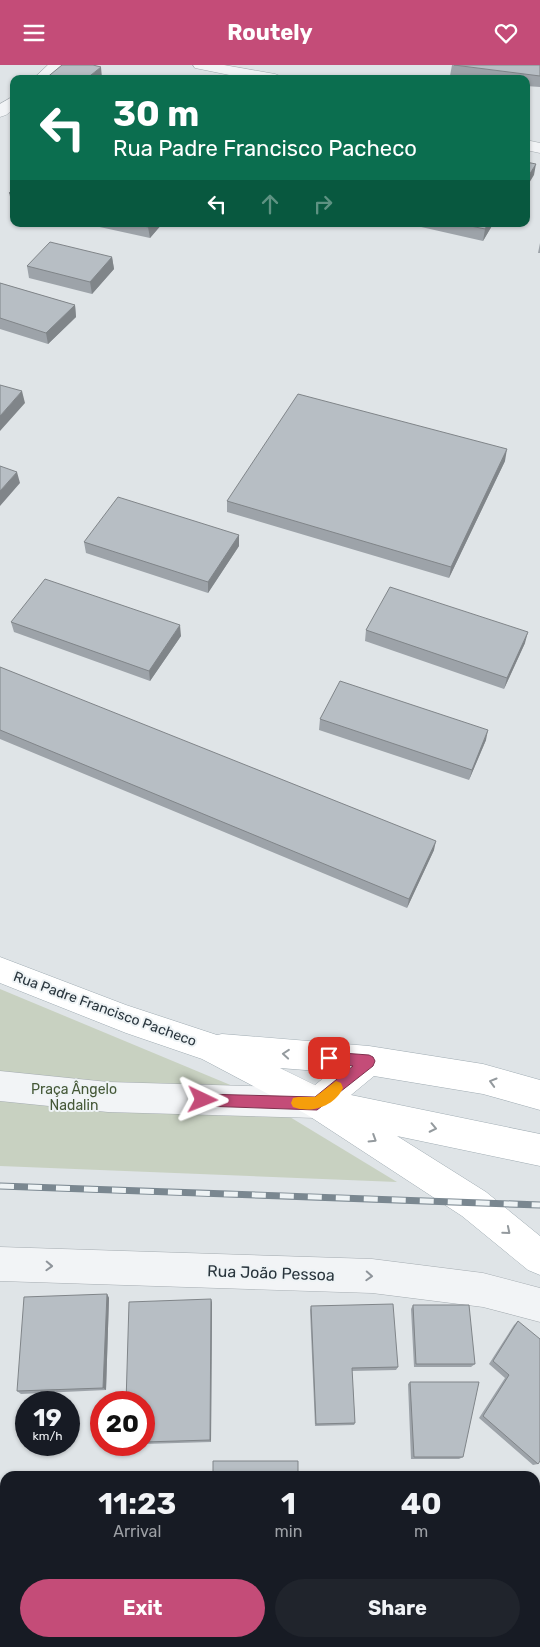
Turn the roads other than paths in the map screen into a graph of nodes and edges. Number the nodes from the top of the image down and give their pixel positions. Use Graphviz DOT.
graph roads {
  1 [pos="56,65"];
  2 [pos="200,65"];
  3 [pos="45,75"];
  4 [pos="254,75"];
  5 [pos="10,104"];
  6 [pos="0,112"];
  7 [pos="0,970"];
  8 [pos="210,1047"];
  9 [pos="369,1061"];
  10 [pos="0,1086"];
  11 [pos="540,1095"];
  12 [pos="317,1103"];
  13 [pos="540,1150"];
  14 [pos="540,1258"];
  15 [pos="0,1265"];
  16 [pos="540,1305"];
  1 -- 3 [label="street"];
  2 -- 4 [label="street"];
  5 -- 6 [label="street"];
  7 -- 8 [label="main road, Rua Padre Francisco Pacheco"];
  9 -- 8 [label="main road, Rua Padre Francisco Pacheco, one-way"];
  8 -- 12 [label="main road, Rua Padre Francisco Pacheco"];
  11 -- 9 [label="main road, Rua Padre Francisco Pacheco, one-way"];
  9 -- 12 [label="main road"];
  10 -- 12 [label="street"];
  12 -- 13 [label="main road, Rua Padre Francisco Pacheco, one-way"];
  12 -- 14 [label="main road, Rua Padre Francisco Pacheco, one-way"];
  15 -- 16 [label="street, Rua João Pessoa, one-way"];
}
